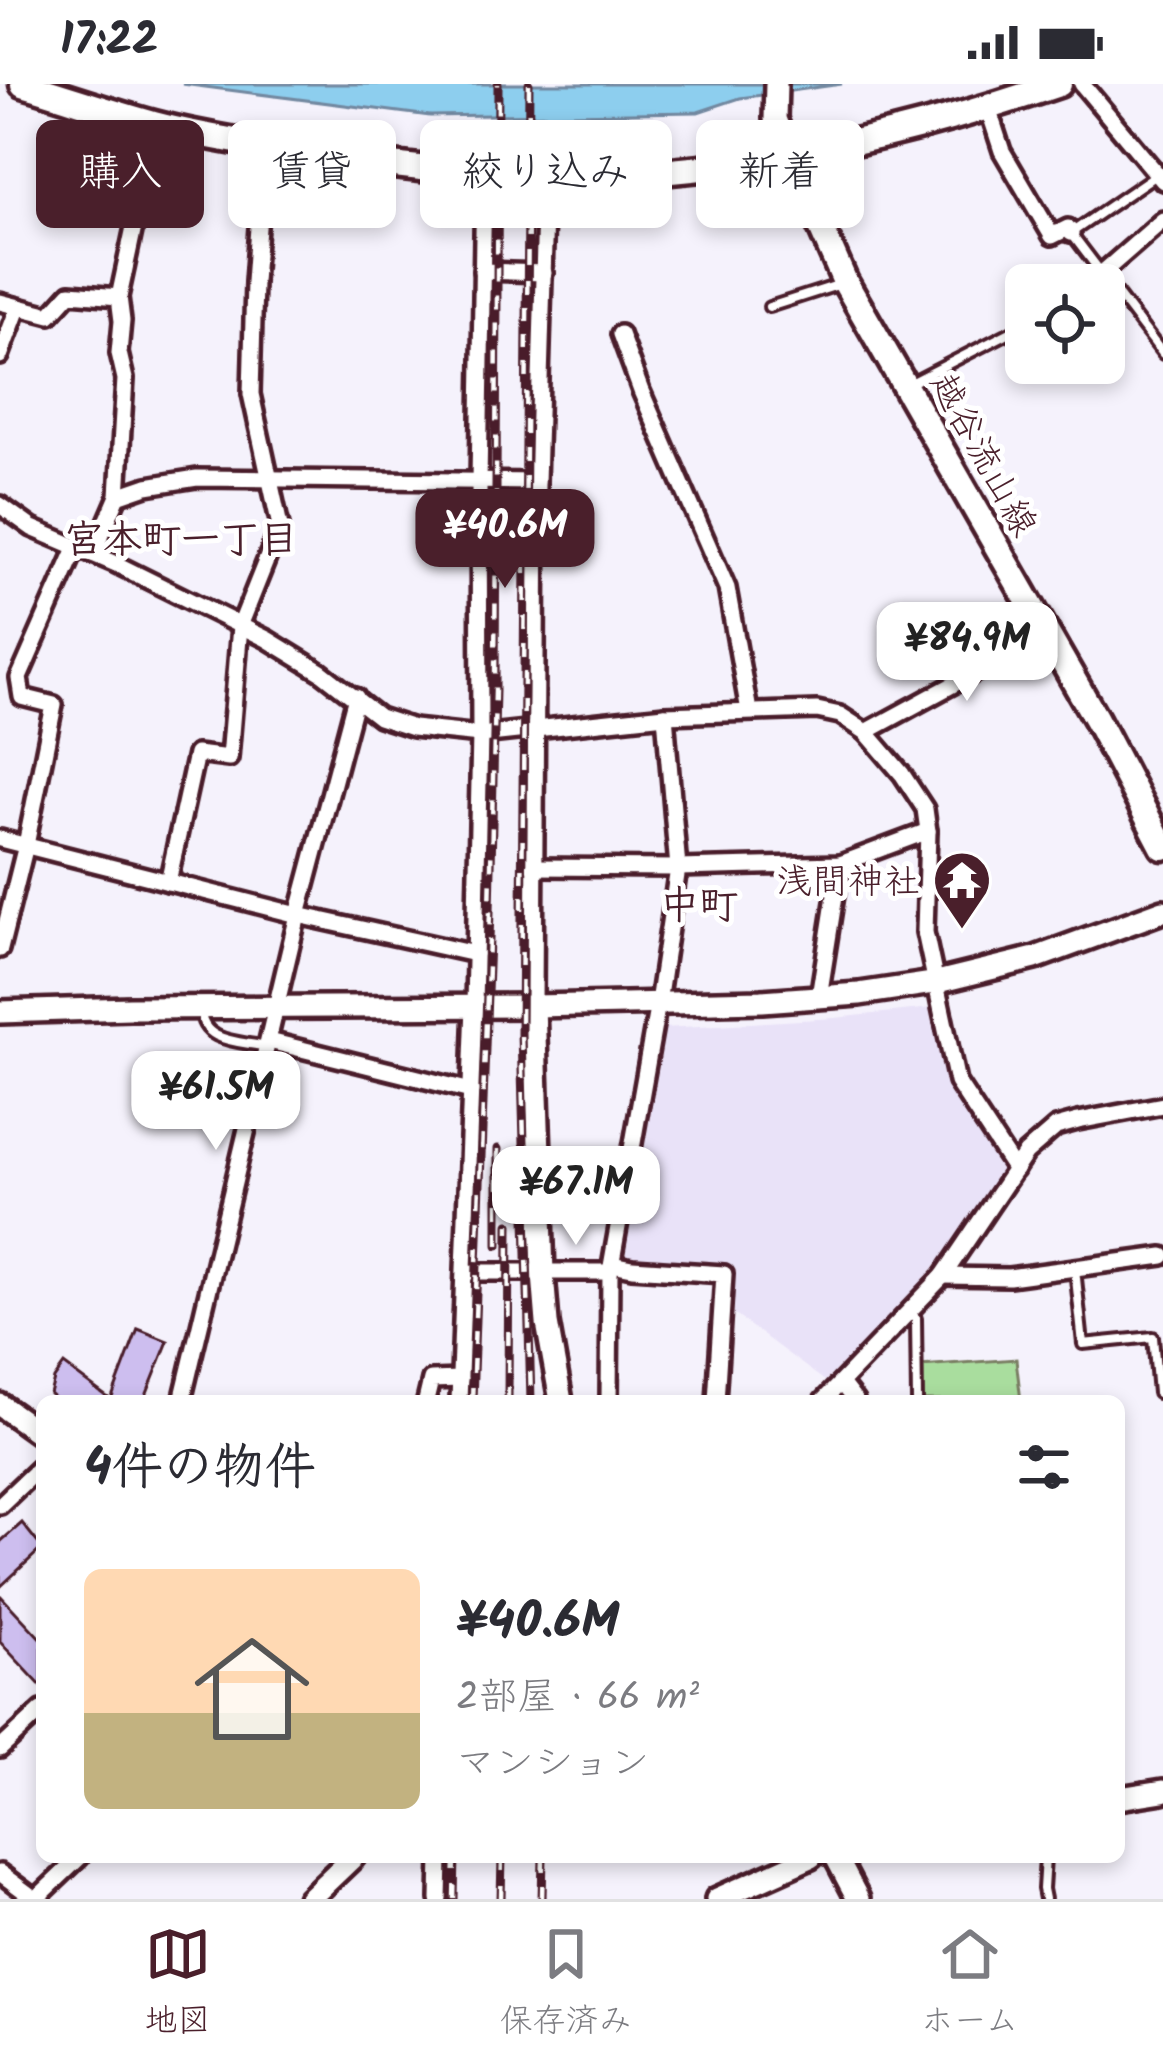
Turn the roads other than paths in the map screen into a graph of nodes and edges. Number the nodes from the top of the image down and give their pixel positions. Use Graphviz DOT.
graph roads {
  1 [pos="23,84"];
  2 [pos="776,84"];
  3 [pos="1059,84"];
  4 [pos="1082,84"];
  5 [pos="988,108"];
  6 [pos="143,120"];
  7 [pos="777,120"];
  8 [pos="864,139"];
  9 [pos="1159,173"];
  10 [pos="1163,220"];
  11 [pos="133,228"];
  12 [pos="258,228"];
  13 [pos="483,228"];
  14 [pos="545,228"];
  15 [pos="821,228"];
  16 [pos="1072,233"];
  17 [pos="1094,264"];
  18 [pos="1112,264"];
  19 [pos="482,271"];
  20 [pos="544,273"];
  21 [pos="845,282"];
  22 [pos="118,297"];
  23 [pos="0,302"];
  24 [pos="1125,305"];
  25 [pos="769,307"];
  26 [pos="18,308"];
  27 [pos="620,334"];
  28 [pos="1005,335"];
  29 [pos="1163,354"];
  30 [pos="0,356"];
  31 [pos="906,386"];
  32 [pos="271,479"];
  33 [pos="479,482"];
  34 [pos="537,482"];
  35 [pos="118,496"];
  36 [pos="0,505"];
  37 [pos="84,551"];
  38 [pos="240,626"];
  39 [pos="1046,634"];
  40 [pos="356,697"];
  41 [pos="749,711"];
  42 [pos="664,715"];
  43 [pos="535,728"];
  44 [pos="866,732"];
  45 [pos="480,735"];
  46 [pos="928,831"];
  47 [pos="0,839"];
  48 [pos="26,845"];
  49 [pos="1163,847"];
  50 [pos="840,864"];
  51 [pos="534,867"];
  52 [pos="678,868"];
  53 [pos="168,882"];
  54 [pos="1163,911"];
  55 [pos="298,915"];
  56 [pos="0,949"];
  57 [pos="475,954"];
  58 [pos="934,983"];
  59 [pos="818,997"];
  60 [pos="658,1003"];
  61 [pos="474,1006"];
  62 [pos="534,1006"];
  63 [pos="277,1009"];
  64 [pos="201,1010"];
  65 [pos="0,1012"];
  66 [pos="269,1044"];
  67 [pos="470,1091"];
  68 [pos="1163,1105"];
  69 [pos="1015,1170"];
  70 [pos="1163,1256"];
  71 [pos="611,1268"];
  72 [pos="1075,1268"];
  73 [pos="465,1272"];
  74 [pos="543,1274"];
  75 [pos="943,1276"];
  76 [pos="909,1312"];
  77 [pos="460,1379"];
  78 [pos="841,1383"];
  79 [pos="1163,1392"];
  80 [pos="183,1395"];
  81 [pos="427,1395"];
  82 [pos="459,1395"];
  83 [pos="560,1395"];
  84 [pos="610,1395"];
  85 [pos="716,1395"];
  86 [pos="829,1395"];
  87 [pos="850,1395"];
  88 [pos="917,1395"];
  89 [pos="0,1405"];
  90 [pos="36,1432"];
  91 [pos="36,1471"];
  92 [pos="0,1504"];
  93 [pos="36,1716"];
  94 [pos="0,1749"];
  95 [pos="1163,1791"];
  96 [pos="1125,1797"];
  97 [pos="74,1863"];
  98 [pos="347,1863"];
  99 [pos="440,1863"];
  100 [pos="798,1863"];
  101 [pos="839,1863"];
  102 [pos="1045,1863"];
  103 [pos="0,1873"];
  104 [pos="35,1899"];
  105 [pos="309,1899"];
  106 [pos="439,1899"];
  107 [pos="717,1899"];
  108 [pos="858,1899"];
  109 [pos="1045,1899"];
  1 -- 6 [label="main road"];
  2 -- 7 [label="street"];
  3 -- 5 [label="main road"];
  4 -- 9 [label="street"];
  5 -- 8 [label="main road"];
  5 -- 16 [label="street"];
  9 -- 16 [label="lane"];
  10 -- 18 [label="street"];
  11 -- 22 [label="street"];
  12 -- 32 [label="street"];
  13 -- 19 [label="street"];
  14 -- 20 [label="street"];
  15 -- 21 [label="main road, 越谷流山線"];
  16 -- 17 [label="lane"];
  19 -- 20 [label="street"];
  19 -- 33 [label="street"];
  20 -- 34 [label="street"];
  21 -- 25 [label="lane"];
  21 -- 31 [label="main road, 越谷流山線"];
  22 -- 26 [label="street"];
  22 -- 35 [label="street"];
  23 -- 26 [label="street"];
  24 -- 29 [label="lane"];
  26 -- 30 [label="street"];
  27 -- 41 [label="street"];
  28 -- 31 [label="lane"];
  31 -- 39 [label="main road, 越谷流山線"];
  32 -- 33 [label="street"];
  32 -- 35 [label="street"];
  32 -- 38 [label="street"];
  33 -- 34 [label="street"];
  33 -- 45 [label="street"];
  34 -- 43 [label="street"];
  35 -- 37 [label="street"];
  36 -- 37 [label="street"];
  37 -- 38 [label="street"];
  37 -- 48 [label="street"];
  38 -- 40 [label="street"];
  38 -- 53 [label="street"];
  39 -- 44 [label="street"];
  39 -- 49 [label="main road, 越谷流山線"];
  40 -- 45 [label="street"];
  40 -- 55 [label="street"];
  41 -- 42 [label="street"];
  41 -- 44 [label="street"];
  42 -- 43 [label="street"];
  42 -- 52 [label="street"];
  43 -- 45 [label="street"];
  43 -- 51 [label="street"];
  44 -- 46 [label="street"];
  45 -- 57 [label="street"];
  46 -- 50 [label="street"];
  46 -- 58 [label="street"];
  47 -- 48 [label="street"];
  48 -- 53 [label="street"];
  48 -- 56 [label="street"];
  50 -- 52 [label="street"];
  50 -- 59 [label="street"];
  51 -- 52 [label="street"];
  51 -- 62 [label="street"];
  52 -- 60 [label="street"];
  53 -- 55 [label="street"];
  54 -- 58 [label="street"];
  55 -- 57 [label="street"];
  55 -- 63 [label="street"];
  57 -- 61 [label="street"];
  58 -- 59 [label="street"];
  58 -- 69 [label="street"];
  59 -- 60 [label="street"];
  60 -- 62 [label="street"];
  60 -- 71 [label="street"];
  61 -- 62 [label="street"];
  61 -- 63 [label="street"];
  61 -- 67 [label="street"];
  62 -- 74 [label="street"];
  63 -- 64 [label="street"];
  63 -- 66 [label="street"];
  64 -- 65 [label="street"];
  64 -- 66 [label="lane"];
  66 -- 67 [label="street"];
  66 -- 80 [label="street"];
  67 -- 73 [label="street"];
  68 -- 69 [label="street"];
  69 -- 75 [label="street"];
  70 -- 72 [label="street"];
  71 -- 74 [label="street"];
  71 -- 84 [label="street"];
  71 -- 85 [label="street"];
  72 -- 75 [label="street"];
  72 -- 79 [label="lane"];
  73 -- 74 [label="street"];
  73 -- 77 [label="street"];
  74 -- 83 [label="street"];
  75 -- 76 [label="street"];
  76 -- 78 [label="street"];
  76 -- 88 [label="lane"];
  77 -- 81 [label="street"];
  77 -- 82 [label="street"];
  78 -- 86 [label="street"];
  78 -- 87 [label="street"];
  89 -- 90 [label="street"];
  91 -- 92 [label="street"];
  93 -- 94 [label="street"];
  95 -- 96 [label="street"];
  97 -- 104 [label="street"];
  98 -- 105 [label="street"];
  99 -- 106 [label="street"];
  100 -- 107 [label="street"];
  101 -- 108 [label="street"];
  102 -- 109 [label="lane"];
  103 -- 104 [label="street"];
}
